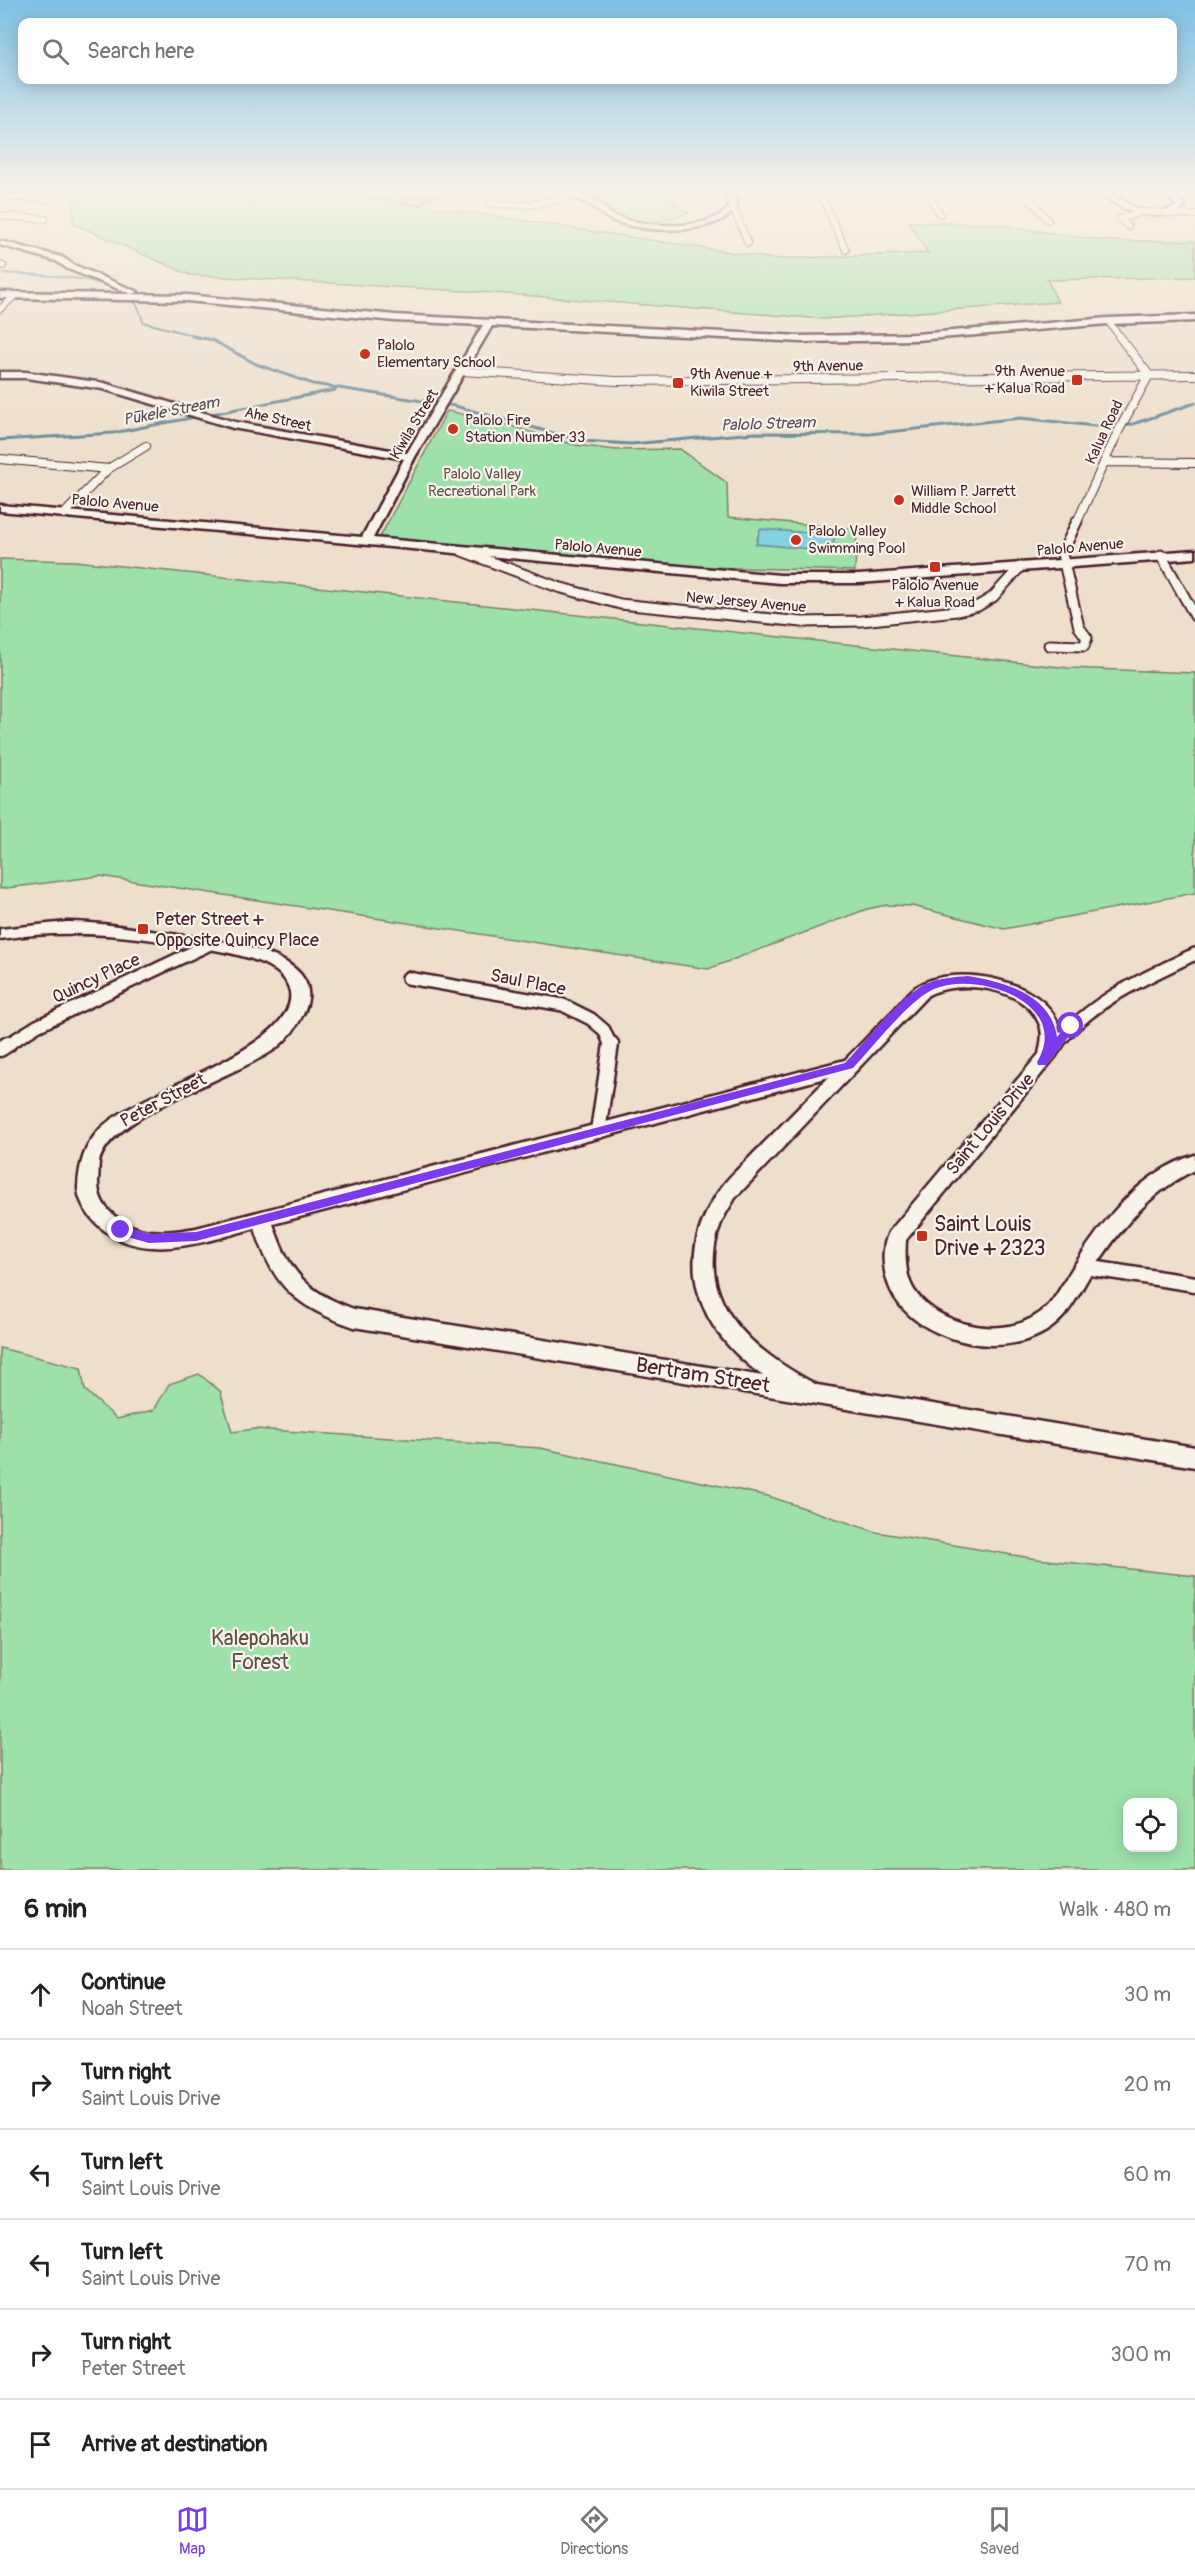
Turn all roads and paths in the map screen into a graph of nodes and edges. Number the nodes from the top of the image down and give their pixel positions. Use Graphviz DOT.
graph roads {
  1 [pos="95,276"];
  2 [pos="127,289"];
  3 [pos="0,295"];
  4 [pos="16,295"];
  5 [pos="115,296"];
  6 [pos="143,296"];
  7 [pos="0,309"];
  8 [pos="1195,318"];
  9 [pos="1108,321"];
  10 [pos="489,323"];
  11 [pos="462,372"];
  12 [pos="0,375"];
  13 [pos="1149,375"];
  14 [pos="1195,375"];
  15 [pos="146,446"];
  16 [pos="410,457"];
  17 [pos="0,459"];
  18 [pos="1104,462"];
  19 [pos="1195,463"];
  20 [pos="108,470"];
  21 [pos="0,508"];
  22 [pos="64,514"];
  23 [pos="366,541"];
  24 [pos="462,551"];
  25 [pos="1195,554"];
  26 [pos="1161,555"];
  27 [pos="1063,563"];
  28 [pos="1020,567"];
  29 [pos="1195,616"];
  30 [pos="1049,645"];
  31 [pos="0,934"];
  32 [pos="210,944"];
  33 [pos="1195,954"];
  34 [pos="408,978"];
  35 [pos="0,1049"];
  36 [pos="1042,1062"];
  37 [pos="849,1065"];
  38 [pos="598,1131"];
  39 [pos="1195,1162"];
  40 [pos="262,1219"];
  41 [pos="1085,1267"];
  42 [pos="1195,1284"];
  43 [pos="812,1393"];
  44 [pos="1195,1457"];
  1 -- 2 [label="street"];
  2 -- 5 [label="street"];
  2 -- 6 [label="street"];
  3 -- 4 [label="street"];
  4 -- 5 [label="street"];
  4 -- 7 [label="street"];
  5 -- 6 [label="street"];
  6 -- 10 [label="street"];
  8 -- 9 [label="street"];
  9 -- 10 [label="street"];
  9 -- 13 [label="street"];
  10 -- 11 [label="street, Kiwila Street"];
  11 -- 13 [label="street, 9th Avenue"];
  11 -- 16 [label="street, Kiwila Street"];
  12 -- 16 [label="street, Ahe Street"];
  13 -- 14 [label="street, 9th Avenue"];
  13 -- 18 [label="street, Kalua Road"];
  15 -- 20 [label="street"];
  16 -- 23 [label="street, Kiwila Street"];
  17 -- 20 [label="street"];
  18 -- 19 [label="street"];
  18 -- 27 [label="street, Kalua Road"];
  20 -- 22 [label="street"];
  21 -- 22 [label="street, Palolo Avenue"];
  22 -- 23 [label="street, Palolo Avenue"];
  23 -- 24 [label="street, Palolo Avenue"];
  24 -- 28 [label="street, Palolo Avenue"];
  24 -- 28 [label="street, New Jersey Avenue"];
  25 -- 26 [label="street, Palolo Avenue"];
  26 -- 27 [label="street, Palolo Avenue"];
  26 -- 29 [label="street"];
  27 -- 28 [label="street, Palolo Avenue"];
  27 -- 30 [label="street"];
  31 -- 32 [label="street, Peter Street"];
  32 -- 35 [label="street, Quincy Place"];
  32 -- 40 [label="street, Peter Street"];
  33 -- 36 [label="street"];
  34 -- 38 [label="street, Saul Place"];
  36 -- 37 [label="street, Saint Louis Drive"];
  36 -- 41 [label="street, Saint Louis Drive"];
  37 -- 38 [label="street, Peter Street"];
  37 -- 43 [label="street, Saint Louis Drive"];
  38 -- 40 [label="street, Peter Street"];
  39 -- 41 [label="street, Saint Louis Drive"];
  40 -- 43 [label="street, Bertram Street"];
  41 -- 42 [label="street"];
  43 -- 44 [label="street, Bertram Street"];
}
